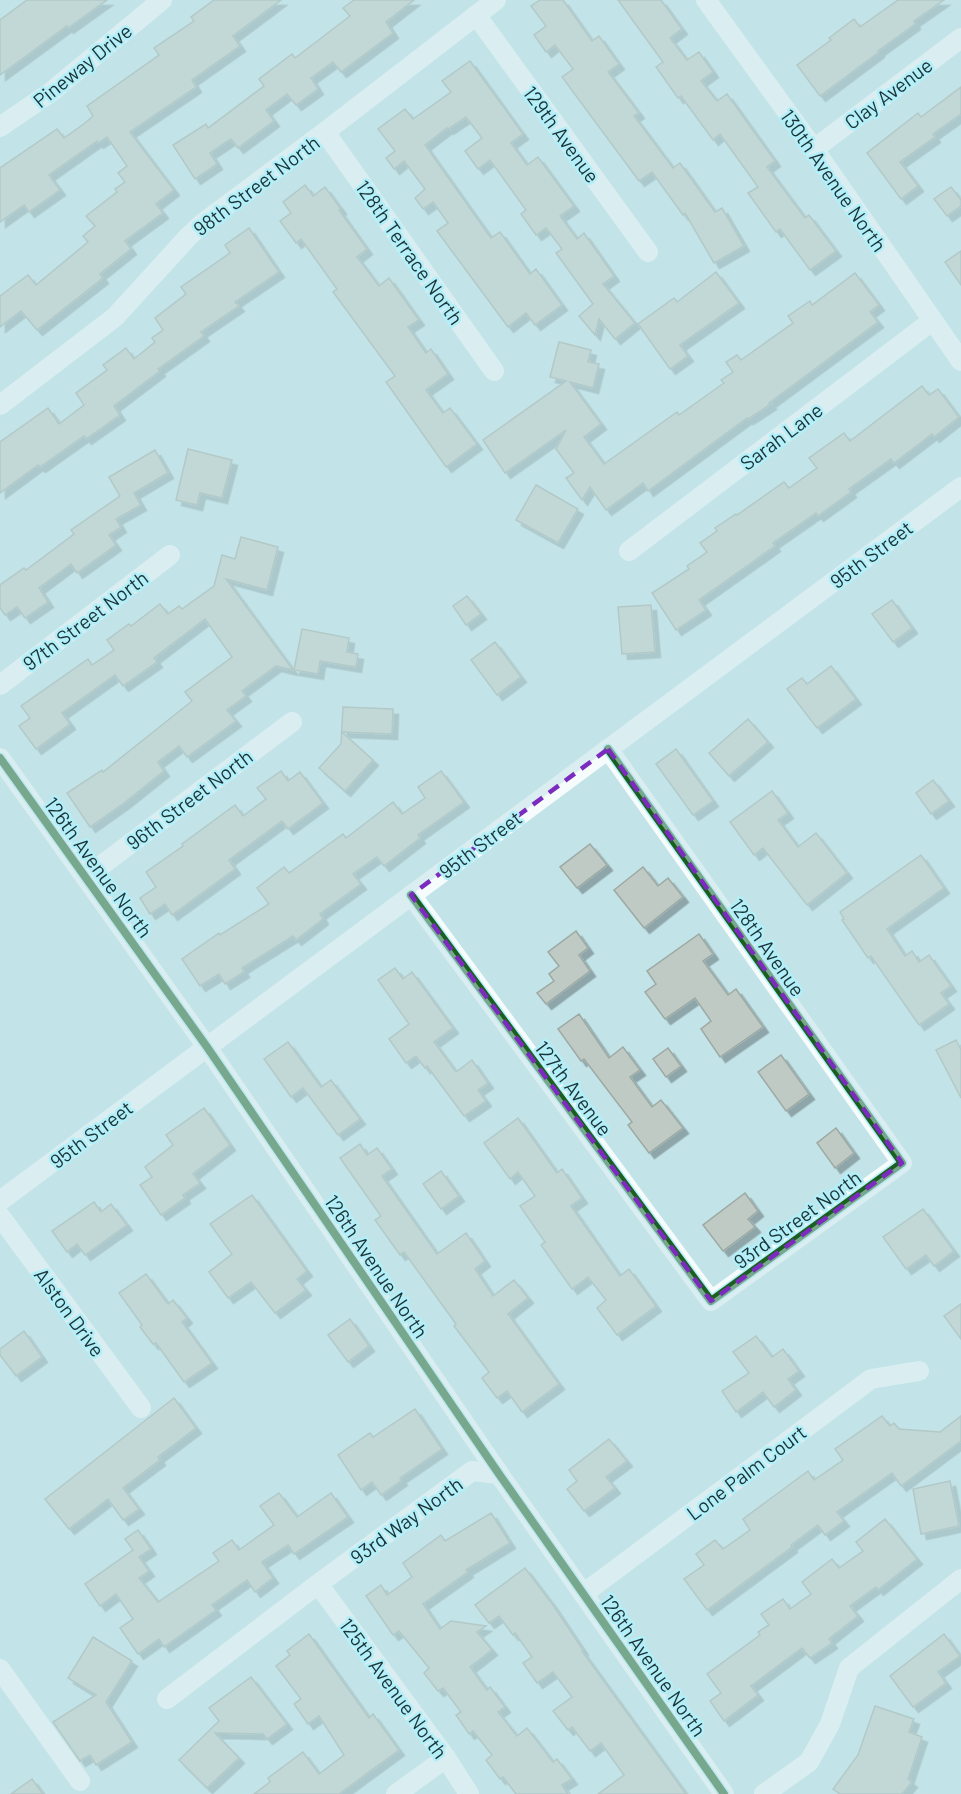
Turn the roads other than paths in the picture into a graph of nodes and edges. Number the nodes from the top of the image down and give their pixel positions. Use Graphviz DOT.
graph roads {
  1 [pos="162,0"];
  2 [pos="496,0"];
  3 [pos="706,0"];
  4 [pos="476,15"];
  5 [pos="961,38"];
  6 [pos="0,127"];
  7 [pos="325,132"];
  8 [pos="814,149"];
  9 [pos="648,252"];
  10 [pos="932,321"];
  11 [pos="961,361"];
  12 [pos="494,372"];
  13 [pos="0,405"];
  14 [pos="961,487"];
  15 [pos="629,551"];
  16 [pos="170,555"];
  17 [pos="0,685"];
  18 [pos="292,722"];
  19 [pos="608,749"];
  20 [pos="0,758"];
  21 [pos="86,877"];
  22 [pos="411,895"];
  23 [pos="207,1047"];
  24 [pos="902,1163"];
  25 [pos="0,1201"];
  26 [pos="0,1216"];
  27 [pos="711,1301"];
  28 [pos="919,1371"];
  29 [pos="141,1408"];
  30 [pos="499,1474"];
  31 [pos="961,1579"];
  32 [pos="318,1584"];
  33 [pos="583,1594"];
  34 [pos="0,1669"];
  35 [pos="167,1698"];
  36 [pos="446,1758"];
  37 [pos="80,1781"];
  38 [pos="396,1794"];
  39 [pos="469,1794"];
  40 [pos="724,1794"];
  41 [pos="764,1794"];
  1 -- 6 [label="street, Pineway Drive"];
  2 -- 4 [label="street, 98th Street North"];
  3 -- 8 [label="street, 130th Avenue North"];
  4 -- 7 [label="street, 98th Street North"];
  4 -- 9 [label="street, 129th Avenue"];
  5 -- 8 [label="street, Clay Avenue"];
  7 -- 12 [label="street, 128th Terrace North"];
  7 -- 13 [label="street, 98th Street North"];
  8 -- 10 [label="street, 130th Avenue North"];
  10 -- 11 [label="street, 130th Avenue North"];
  10 -- 15 [label="street, Sarah Lane"];
  14 -- 19 [label="street, 95th Street"];
  16 -- 17 [label="street, 97th Street North"];
  18 -- 21 [label="street, 96th Street North"];
  19 -- 22 [label="street, 95th Street"];
  19 -- 24 [label="street, 128th Avenue"];
  20 -- 21 [label="street, 126th Avenue North"];
  21 -- 23 [label="street, 126th Avenue North"];
  22 -- 23 [label="street, 95th Street"];
  22 -- 27 [label="street, 127th Avenue"];
  23 -- 25 [label="street, 95th Street"];
  23 -- 30 [label="street, 126th Avenue North"];
  24 -- 27 [label="street, 93rd Street North"];
  26 -- 29 [label="street, Alston Drive"];
  28 -- 33 [label="street, Lone Palm Court"];
  30 -- 32 [label="street, 93rd Way North"];
  30 -- 33 [label="street, 126th Avenue North"];
  31 -- 41 [label="street"];
  32 -- 35 [label="street, 93rd Way North"];
  32 -- 36 [label="street, 125th Avenue North"];
  33 -- 40 [label="street, 126th Avenue North"];
  34 -- 37 [label="street"];
  36 -- 38 [label="street"];
  36 -- 39 [label="street, 125th Avenue North"];
}
